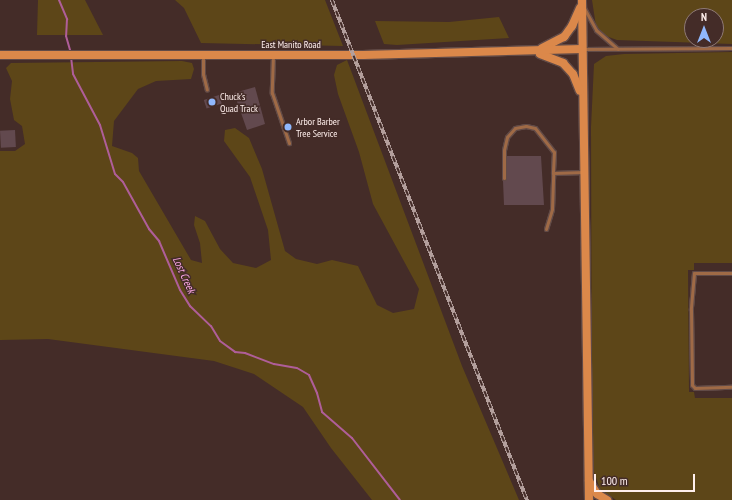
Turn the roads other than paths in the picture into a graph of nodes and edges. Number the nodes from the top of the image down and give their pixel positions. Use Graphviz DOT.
graph roads {
  1 [pos="582,2"];
  2 [pos="732,48"];
  3 [pos="582,49"];
  4 [pos="618,49"];
  5 [pos="530,51"];
  6 [pos="0,55"];
  7 [pos="273,55"];
  8 [pos="203,56"];
  9 [pos="207,90"];
  10 [pos="584,103"];
  11 [pos="289,143"];
  12 [pos="584,172"];
  13 [pos="554,173"];
  14 [pos="504,178"];
  15 [pos="546,229"];
  16 [pos="732,273"];
  17 [pos="732,388"];
  18 [pos="588,480"];
  19 [pos="588,500"];
  20 [pos="607,500"];
  1 -- 3 [label="main road"];
  1 -- 4 [label="lane"];
  1 -- 5 [label="main road"];
  2 -- 4 [label="lane"];
  3 -- 4 [label="lane"];
  3 -- 5 [label="main road, East Manito Road"];
  3 -- 10 [label="main road"];
  5 -- 7 [label="main road, East Manito Road"];
  5 -- 10 [label="main road"];
  6 -- 8 [label="main road, East Manito Road"];
  7 -- 8 [label="main road, East Manito Road"];
  7 -- 11 [label="lane"];
  8 -- 9 [label="lane"];
  10 -- 12 [label="main road"];
  12 -- 13 [label="lane"];
  12 -- 18 [label="main road"];
  13 -- 14 [label="lane"];
  13 -- 15 [label="lane"];
  16 -- 17 [label="lane"];
  18 -- 19 [label="main road"];
  18 -- 20 [label="main road"];
}
